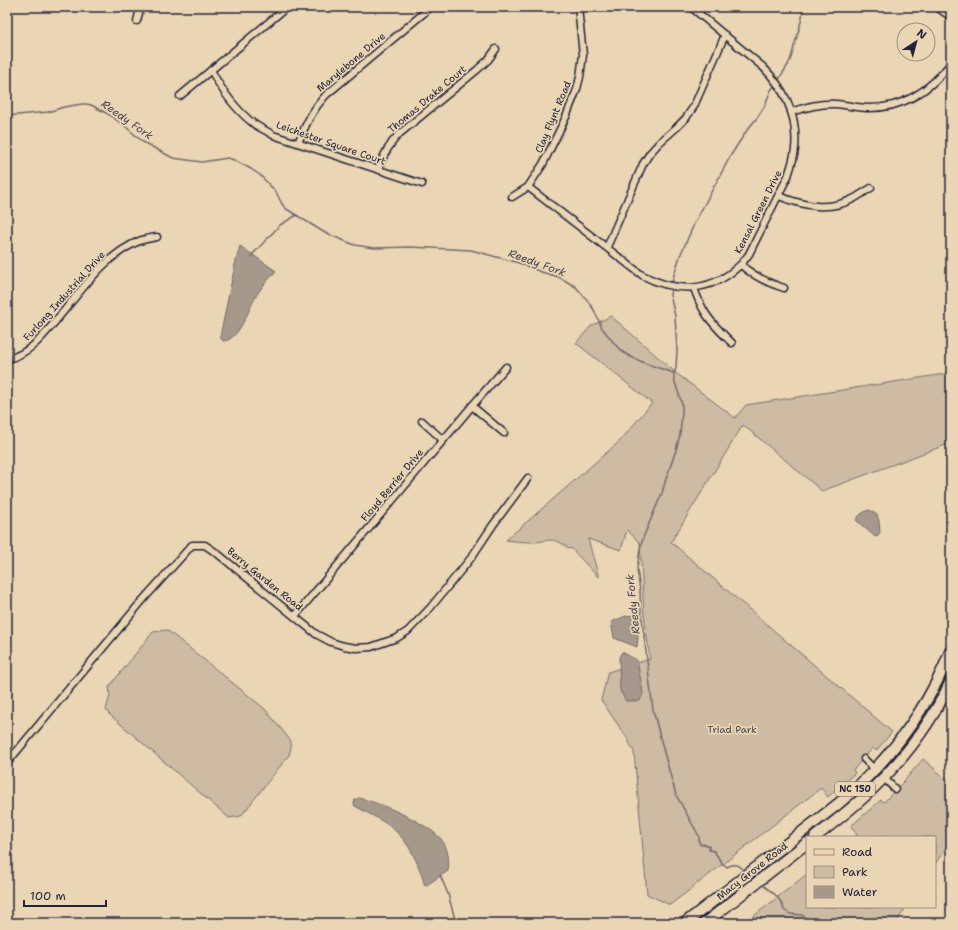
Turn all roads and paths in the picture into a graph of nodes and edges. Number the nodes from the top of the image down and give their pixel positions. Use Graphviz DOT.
graph roads {
  1 [pos="143,7"];
  2 [pos="287,7"];
  3 [pos="431,7"];
  4 [pos="578,7"];
  5 [pos="691,7"];
  6 [pos="937,7"];
  7 [pos="951,17"];
  8 [pos="137,21"];
  9 [pos="725,35"];
  10 [pos="496,50"];
  11 [pos="951,63"];
  12 [pos="211,70"];
  13 [pos="180,96"];
  14 [pos="791,112"];
  15 [pos="298,143"];
  16 [pos="378,169"];
  17 [pos="422,184"];
  18 [pos="528,187"];
  19 [pos="871,188"];
  20 [pos="779,196"];
  21 [pos="512,197"];
  22 [pos="157,237"];
  23 [pos="607,248"];
  24 [pos="741,265"];
  25 [pos="694,288"];
  26 [pos="784,288"];
  27 [pos="732,343"];
  28 [pos="7,359"];
  29 [pos="506,367"];
  30 [pos="472,406"];
  31 [pos="422,421"];
  32 [pos="504,433"];
  33 [pos="443,440"];
  34 [pos="528,478"];
  35 [pos="295,616"];
  36 [pos="951,650"];
  37 [pos="951,681"];
  38 [pos="925,704"];
  39 [pos="864,759"];
  40 [pos="7,764"];
  41 [pos="875,770"];
  42 [pos="884,778"];
  43 [pos="895,788"];
  44 [pos="815,836"];
  45 [pos="815,836"];
  46 [pos="806,844"];
  47 [pos="685,923"];
  48 [pos="705,923"];
  1 -- 8 [label="street"];
  2 -- 12 [label="street"];
  3 -- 15 [label="street, Marylebone Drive"];
  4 -- 18 [label="street, Clay Flynt Road"];
  5 -- 9 [label="street, Kensal Green Drive"];
  6 -- 7 [label="street"];
  9 -- 14 [label="street, Kensal Green Drive"];
  9 -- 23 [label="street"];
  10 -- 16 [label="street, Thomas Drake Court"];
  11 -- 14 [label="street"];
  12 -- 13 [label="street"];
  12 -- 15 [label="street, Leichester Square Court"];
  14 -- 20 [label="street, Kensal Green Drive"];
  15 -- 16 [label="street, Leichester Square Court"];
  16 -- 17 [label="street, Leichester Square Court"];
  18 -- 21 [label="street, Clay Flynt Road"];
  18 -- 23 [label="street, Kensal Green Drive"];
  19 -- 20 [label="street"];
  20 -- 24 [label="street, Kensal Green Drive"];
  22 -- 28 [label="street, Furlong Industrial Drive"];
  23 -- 25 [label="street, Kensal Green Drive"];
  24 -- 25 [label="street, Kensal Green Drive"];
  24 -- 26 [label="street"];
  25 -- 27 [label="street"];
  29 -- 30 [label="street, Floyd Berrier Drive"];
  30 -- 32 [label="street"];
  30 -- 33 [label="street, Floyd Berrier Drive"];
  31 -- 33 [label="street"];
  33 -- 35 [label="street, Floyd Berrier Drive"];
  34 -- 35 [label="street, Berry Garden Road"];
  35 -- 40 [label="street, Berry Garden Road"];
  36 -- 38 [label="main road, Macy Grove Road / NC 150"];
  37 -- 42 [label="main road, NC 150"];
  38 -- 41 [label="main road, Macy Grove Road / NC 150"];
  38 -- 42 [label="main road"];
  39 -- 41 [label="street"];
  41 -- 45 [label="main road"];
  41 -- 47 [label="main road, Macy Grove Road / NC 150"];
  42 -- 43 [label="street"];
  42 -- 44 [label="main road, NC 150"];
  46 -- 48 [label="main road, Macy Grove Road"];
}
